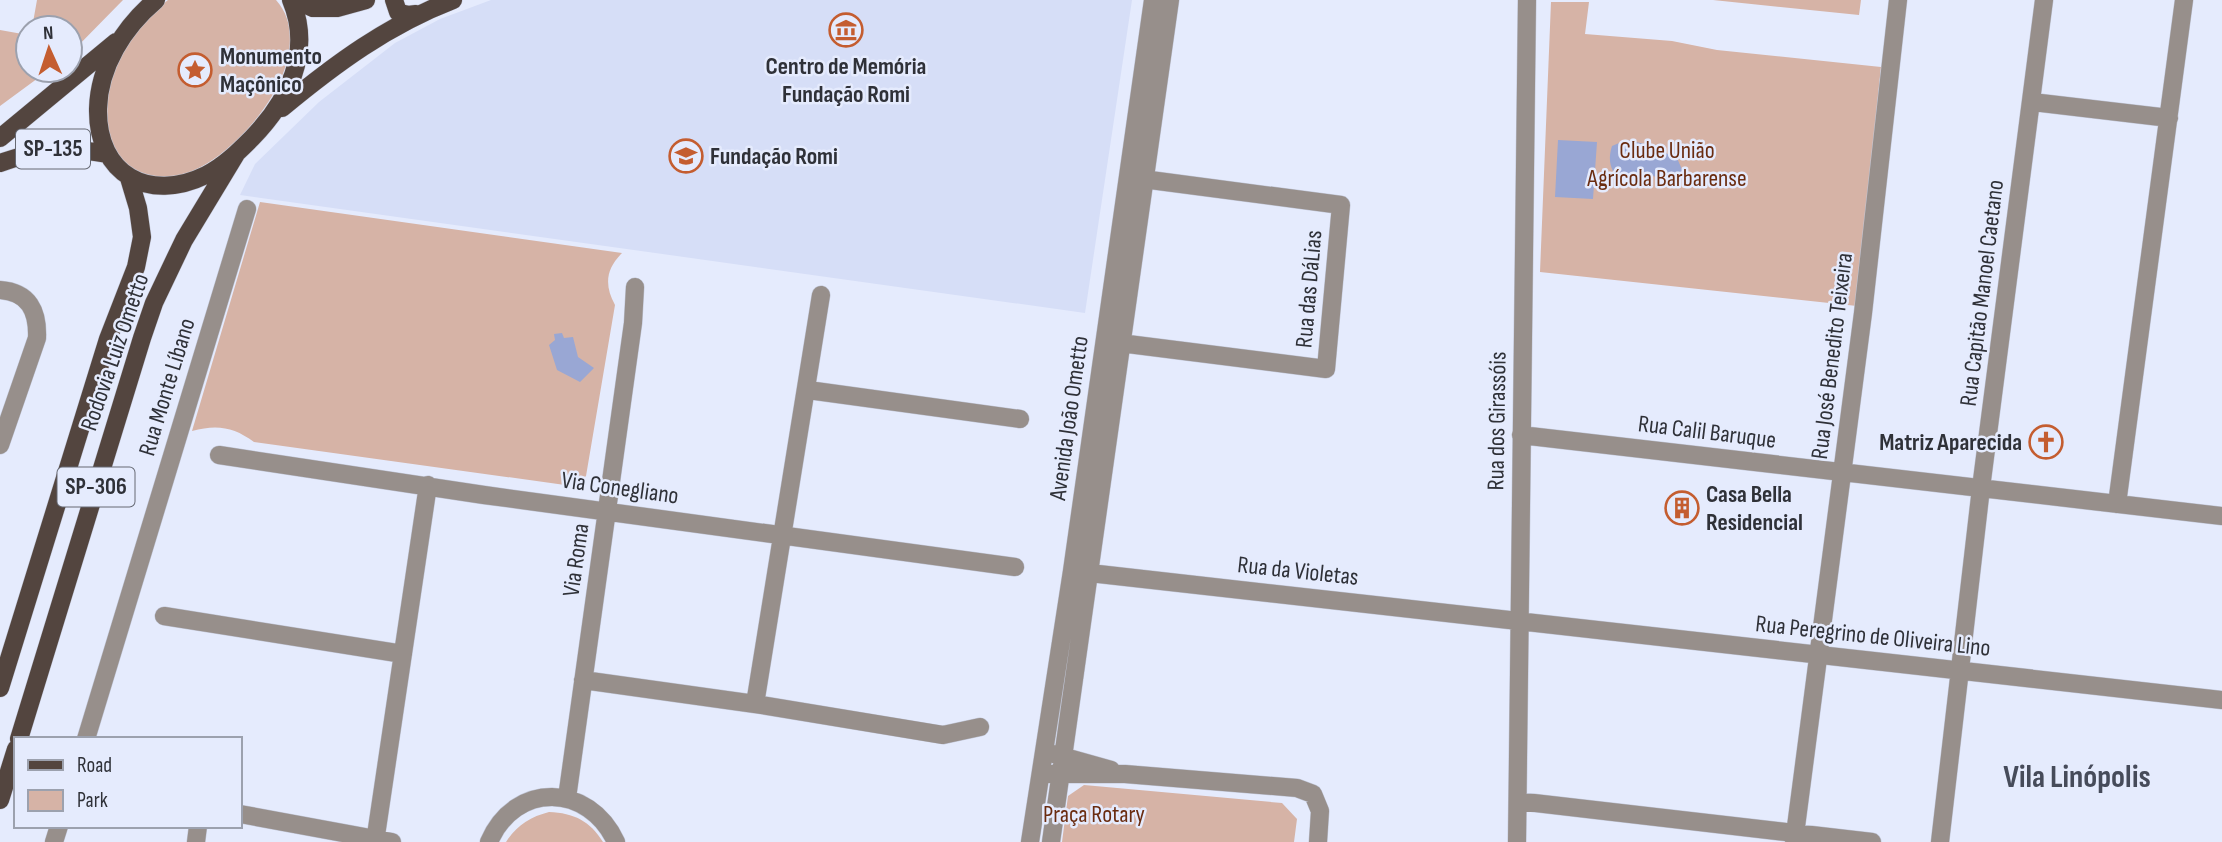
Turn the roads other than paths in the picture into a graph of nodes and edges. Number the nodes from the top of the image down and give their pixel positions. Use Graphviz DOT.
graph roads {
  1 [pos="156,0"];
  2 [pos="294,0"];
  3 [pos="366,0"];
  4 [pos="394,0"];
  5 [pos="453,0"];
  6 [pos="1153,0"];
  7 [pos="1170,0"];
  8 [pos="1527,0"];
  9 [pos="1898,0"];
  10 [pos="2044,0"];
  11 [pos="2184,0"];
  12 [pos="416,14"];
  13 [pos="119,40"];
  14 [pos="2032,102"];
  15 [pos="274,114"];
  16 [pos="2169,118"];
  17 [pos="0,138"];
  18 [pos="107,154"];
  19 [pos="236,154"];
  20 [pos="0,163"];
  21 [pos="129,178"];
  22 [pos="1136,178"];
  23 [pos="247,209"];
  24 [pos="635,287"];
  25 [pos="0,289"];
  26 [pos="821,295"];
  27 [pos="1104,342"];
  28 [pos="1123,344"];
  29 [pos="807,390"];
  30 [pos="1020,419"];
  31 [pos="1521,435"];
  32 [pos="0,445"];
  33 [pos="219,454"];
  34 [pos="1842,472"];
  35 [pos="428,485"];
  36 [pos="1982,488"];
  37 [pos="2117,503"];
  38 [pos="607,510"];
  39 [pos="2222,516"];
  40 [pos="784,535"];
  41 [pos="1016,567"];
  42 [pos="1072,571"];
  43 [pos="1090,573"];
  44 [pos="164,616"];
  45 [pos="1519,620"];
  46 [pos="403,654"];
  47 [pos="1819,655"];
  48 [pos="1961,671"];
  49 [pos="583,680"];
  50 [pos="0,688"];
  51 [pos="2222,700"];
  52 [pos="755,704"];
  53 [pos="980,727"];
  54 [pos="20,737"];
  55 [pos="87,737"];
  56 [pos="1043,752"];
  57 [pos="14,755"];
  58 [pos="1064,755"];
  59 [pos="1040,773"];
  60 [pos="1125,774"];
  61 [pos="1061,775"];
  62 [pos="568,798"];
  63 [pos="0,800"];
  64 [pos="1518,801"];
  65 [pos="242,814"];
  66 [pos="1795,837"];
  67 [pos="381,841"];
  68 [pos="489,842"];
  69 [pos="616,842"];
  70 [pos="1030,842"];
  71 [pos="1051,842"];
  72 [pos="1318,842"];
  73 [pos="1517,842"];
  74 [pos="1872,842"];
  75 [pos="1940,842"];
  1 -- 13 [label="main road, SP-306"];
  2 -- 3 [label="main road"];
  2 -- 15 [label="main road, SP-306"];
  4 -- 12 [label="main road"];
  5 -- 12 [label="main road"];
  6 -- 22 [label="street, Avenida João Ometto"];
  7 -- 22 [label="street, Avenida João Ometto"];
  8 -- 31 [label="street, Rua dos Girassóis"];
  9 -- 34 [label="street, Rua José Benedito Teixeira"];
  10 -- 14 [label="street, Rua Capitão Manoel Caetano"];
  11 -- 16 [label="street"];
  12 -- 15 [label="main road"];
  13 -- 17 [label="main road, SP-135"];
  13 -- 18 [label="main road, SP-306"];
  14 -- 16 [label="street"];
  14 -- 36 [label="street, Rua Capitão Manoel Caetano"];
  15 -- 19 [label="main road, SP-306"];
  16 -- 37 [label="street"];
  18 -- 20 [label="main road, SP-135"];
  18 -- 21 [label="main road, SP-306"];
  19 -- 21 [label="main road, SP-306"];
  19 -- 54 [label="main road, Rodovia Luiz Ometto / SP-306"];
  21 -- 50 [label="main road, Rodovia Luiz Ometto / SP-306"];
  22 -- 27 [label="street, Avenida João Ometto"];
  22 -- 28 [label="street, Avenida João Ometto"];
  22 -- 28 [label="street, Rua das DáLias"];
  23 -- 55 [label="street, Rua Monte Líbano"];
  24 -- 38 [label="street, Via Roma"];
  25 -- 32 [label="street"];
  26 -- 29 [label="street"];
  27 -- 28 [label="street, Rua das DáLias"];
  27 -- 42 [label="street, Avenida João Ometto"];
  28 -- 43 [label="street, Avenida João Ometto"];
  29 -- 30 [label="street"];
  29 -- 40 [label="street"];
  31 -- 34 [label="street, Rua Calil Baruque"];
  31 -- 45 [label="street, Rua dos Girassóis"];
  33 -- 35 [label="street, Via Conegliano"];
  34 -- 36 [label="street, Rua Calil Baruque"];
  34 -- 47 [label="street, Rua José Benedito Teixeira"];
  35 -- 38 [label="street, Via Conegliano"];
  35 -- 46 [label="street"];
  36 -- 37 [label="street, Rua Calil Baruque"];
  36 -- 48 [label="street, Rua Capitão Manoel Caetano"];
  37 -- 39 [label="street, Rua Calil Baruque"];
  38 -- 40 [label="street, Via Conegliano"];
  38 -- 49 [label="street, Via Roma"];
  40 -- 41 [label="street, Via Conegliano"];
  40 -- 52 [label="street"];
  42 -- 43 [label="street, Rua da Violetas"];
  42 -- 56 [label="street, Avenida João Ometto"];
  43 -- 45 [label="street, Rua da Violetas"];
  43 -- 58 [label="street, Avenida João Ometto"];
  44 -- 46 [label="street"];
  45 -- 47 [label="street, Rua Peregrino de Oliveira Lino"];
  45 -- 64 [label="street, Rua dos Girassóis"];
  46 -- 67 [label="street"];
  47 -- 48 [label="street, Rua Peregrino de Oliveira Lino"];
  47 -- 66 [label="street, Rua José Benedito Teixeira"];
  48 -- 51 [label="street, Rua Peregrino de Oliveira Lino"];
  48 -- 75 [label="street, Rua Capitão Manoel Caetano"];
  49 -- 52 [label="street"];
  49 -- 62 [label="street, Via Roma"];
  52 -- 53 [label="street"];
  56 -- 58 [label="street"];
  56 -- 59 [label="street, Avenida João Ometto"];
  57 -- 63 [label="main road"];
  58 -- 60 [label="street"];
  58 -- 61 [label="street, Avenida João Ometto"];
  59 -- 61 [label="street"];
  59 -- 70 [label="street, Avenida João Ometto"];
  60 -- 61 [label="street"];
  60 -- 72 [label="street"];
  61 -- 71 [label="street, Avenida João Ometto"];
  62 -- 68 [label="street"];
  62 -- 69 [label="street"];
  64 -- 66 [label="street"];
  64 -- 73 [label="street, Rua dos Girassóis"];
  65 -- 67 [label="street"];
  66 -- 74 [label="street"];
}
